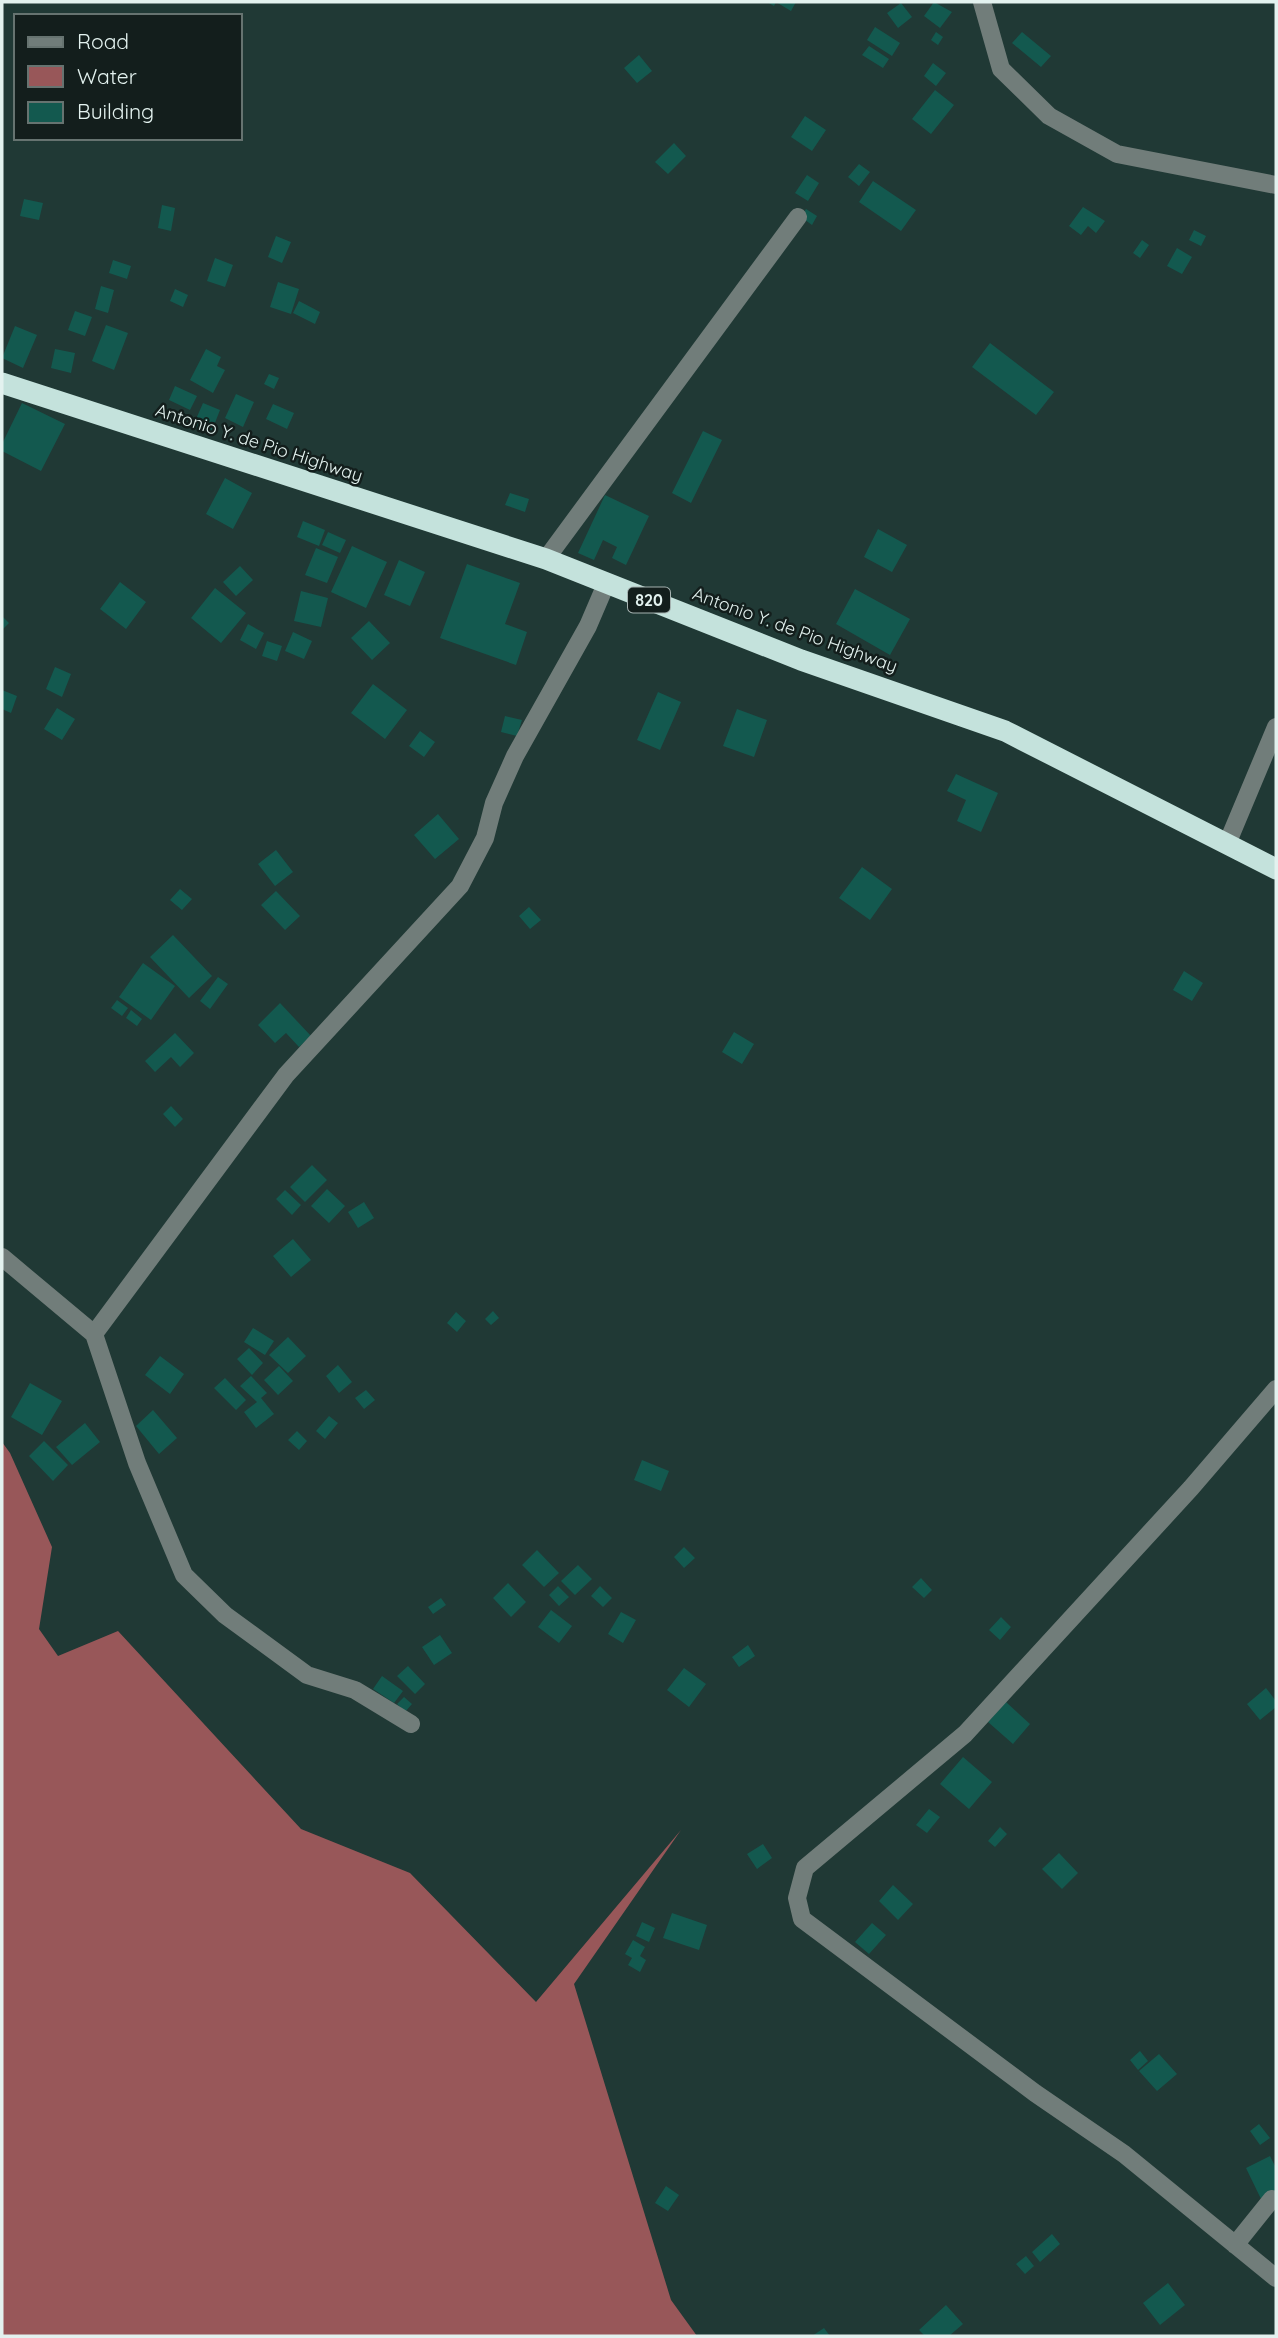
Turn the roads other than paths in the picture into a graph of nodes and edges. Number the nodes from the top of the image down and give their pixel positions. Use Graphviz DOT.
graph roads {
  1 [pos="982,2"];
  2 [pos="1276,185"];
  3 [pos="798,216"];
  4 [pos="2,383"];
  5 [pos="545,559"];
  6 [pos="606,584"];
  7 [pos="1276,727"];
  8 [pos="1227,844"];
  9 [pos="1276,869"];
  10 [pos="2,1257"];
  11 [pos="94,1334"];
  12 [pos="1276,1389"];
  13 [pos="411,1724"];
  14 [pos="1272,2199"];
  15 [pos="1235,2245"];
  16 [pos="1276,2278"];
  1 -- 2 [label="street"];
  3 -- 5 [label="street"];
  4 -- 5 [label="highway, Antonio Y. de Pio Highway / 820"];
  5 -- 6 [label="highway, Antonio Y. de Pio Highway / 820"];
  6 -- 8 [label="highway, Antonio Y. de Pio Highway / 820"];
  6 -- 11 [label="street"];
  7 -- 8 [label="street"];
  8 -- 9 [label="highway, Antonio Y. de Pio Highway / 820"];
  10 -- 11 [label="street"];
  11 -- 13 [label="street"];
  12 -- 15 [label="street"];
  14 -- 15 [label="street"];
  15 -- 16 [label="street"];
}
